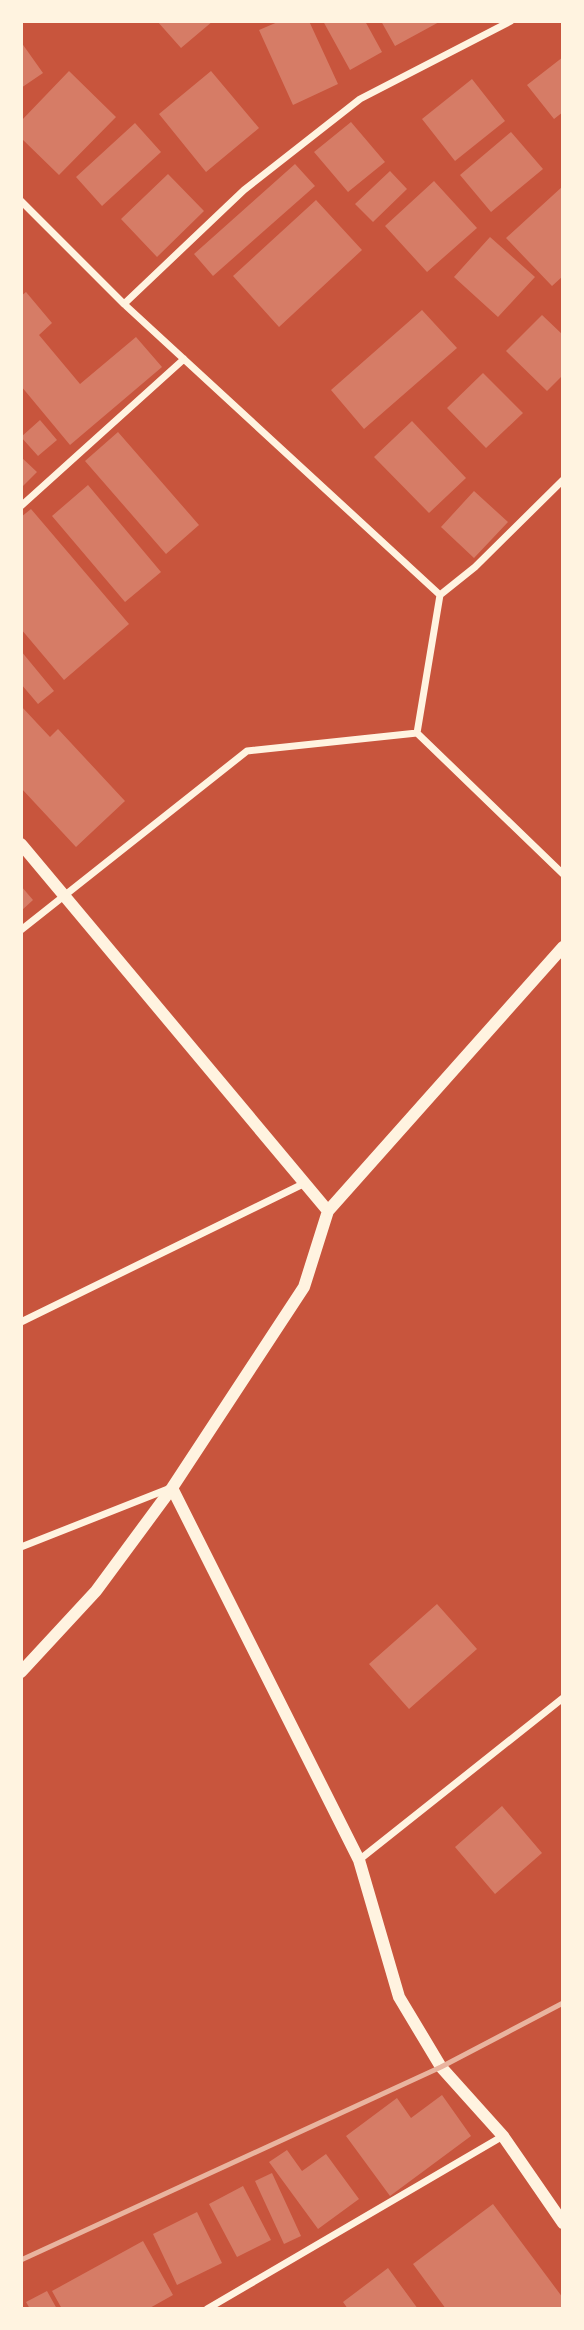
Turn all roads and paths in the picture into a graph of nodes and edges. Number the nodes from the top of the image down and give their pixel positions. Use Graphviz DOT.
graph roads {
  1 [pos="511,21"];
  2 [pos="21,201"];
  3 [pos="124,304"];
  4 [pos="184,359"];
  5 [pos="563,480"];
  6 [pos="21,506"];
  7 [pos="440,595"];
  8 [pos="417,733"];
  9 [pos="21,844"];
  10 [pos="563,874"];
  11 [pos="61,896"];
  12 [pos="21,930"];
  13 [pos="561,952"];
  14 [pos="303,1184"];
  15 [pos="328,1211"];
  16 [pos="21,1322"];
  17 [pos="172,1488"];
  18 [pos="21,1546"];
  19 [pos="21,1672"];
  20 [pos="563,1699"];
  21 [pos="359,1860"];
  22 [pos="503,2136"];
  23 [pos="563,2223"];
  24 [pos="207,2309"];
  1 -- 3 [label="street"];
  2 -- 3 [label="street"];
  3 -- 4 [label="street"];
  4 -- 6 [label="street"];
  4 -- 7 [label="street"];
  5 -- 7 [label="street"];
  7 -- 8 [label="street"];
  8 -- 10 [label="street"];
  8 -- 11 [label="street"];
  9 -- 11 [label="street"];
  11 -- 12 [label="street"];
  11 -- 14 [label="street"];
  13 -- 15 [label="street"];
  14 -- 15 [label="street"];
  14 -- 16 [label="street"];
  15 -- 17 [label="street"];
  17 -- 18 [label="street"];
  17 -- 19 [label="street"];
  17 -- 21 [label="street"];
  20 -- 21 [label="street"];
  21 -- 22 [label="street"];
  22 -- 23 [label="street"];
  22 -- 24 [label="street"];
}
